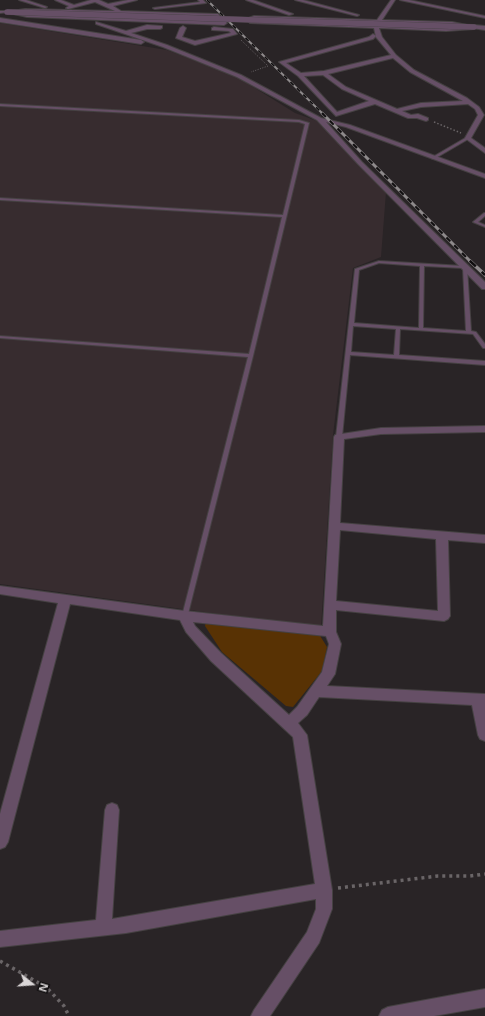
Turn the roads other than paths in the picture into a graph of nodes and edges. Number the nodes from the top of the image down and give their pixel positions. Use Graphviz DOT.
graph roads {
  1 [pos="20,0"];
  2 [pos="57,0"];
  3 [pos="96,0"];
  4 [pos="135,0"];
  5 [pos="200,0"];
  6 [pos="248,0"];
  7 [pos="297,0"];
  8 [pos="394,0"];
  9 [pos="402,0"];
  10 [pos="74,6"];
  11 [pos="107,6"];
  12 [pos="0,12"];
  13 [pos="6,12"];
  14 [pos="123,13"];
  15 [pos="347,13"];
  16 [pos="83,17"];
  17 [pos="485,17"];
  18 [pos="299,18"];
  19 [pos="119,19"];
  20 [pos="0,20"];
  21 [pos="332,22"];
  22 [pos="379,22"];
  23 [pos="106,25"];
  24 [pos="474,27"];
  25 [pos="168,28"];
  26 [pos="175,28"];
  27 [pos="183,28"];
  28 [pos="191,28"];
  29 [pos="485,28"];
  30 [pos="207,29"];
  31 [pos="128,32"];
  32 [pos="354,32"];
  33 [pos="365,34"];
  34 [pos="376,37"];
  35 [pos="165,46"];
  36 [pos="394,56"];
  37 [pos="324,73"];
  38 [pos="300,75"];
  39 [pos="374,102"];
  40 [pos="474,103"];
  41 [pos="0,105"];
  42 [pos="396,111"];
  43 [pos="319,119"];
  44 [pos="426,119"];
  45 [pos="469,137"];
  46 [pos="485,151"];
  47 [pos="433,158"];
  48 [pos="485,176"];
  49 [pos="0,199"];
  50 [pos="485,214"];
  51 [pos="284,216"];
  52 [pos="485,226"];
  53 [pos="422,265"];
  54 [pos="464,268"];
  55 [pos="485,287"];
  56 [pos="351,324"];
  57 [pos="398,328"];
  58 [pos="421,329"];
  59 [pos="468,333"];
  60 [pos="0,337"];
  61 [pos="485,347"];
  62 [pos="348,353"];
  63 [pos="251,356"];
  64 [pos="396,356"];
  65 [pos="485,363"];
  66 [pos="485,429"];
  67 [pos="339,438"];
  68 [pos="335,526"];
  69 [pos="442,535"];
  70 [pos="485,539"];
  71 [pos="0,590"];
  72 [pos="65,599"];
  73 [pos="330,604"];
  74 [pos="185,616"];
  75 [pos="330,632"];
  76 [pos="315,691"];
  77 [pos="481,700"];
  78 [pos="290,724"];
  79 [pos="485,735"];
  80 [pos="112,810"];
  81 [pos="0,842"];
  82 [pos="324,890"];
  83 [pos="103,928"];
  84 [pos="0,939"];
  85 [pos="485,998"];
  86 [pos="412,1014"];
  87 [pos="260,1016"];
  88 [pos="388,1016"];
  1 -- 10 [label="street"];
  2 -- 10 [label="street"];
  3 -- 10 [label="street"];
  3 -- 11 [label="street"];
  4 -- 11 [label="street"];
  5 -- 14 [label="street"];
  6 -- 18 [label="street"];
  7 -- 15 [label="street"];
  8 -- 22 [label="street"];
  9 -- 17 [label="street"];
  11 -- 14 [label="street"];
  12 -- 13 [label="street"];
  13 -- 14 [label="street"];
  13 -- 16 [label="street"];
  13 -- 24 [label="street, bridge"];
  14 -- 19 [label="street"];
  15 -- 21 [label="street"];
  15 -- 22 [label="street"];
  16 -- 19 [label="street"];
  16 -- 23 [label="street"];
  18 -- 21 [label="street"];
  18 -- 21 [label="street"];
  19 -- 23 [label="street"];
  20 -- 35 [label="street"];
  21 -- 22 [label="street"];
  21 -- 32 [label="street"];
  22 -- 24 [label="street"];
  22 -- 34 [label="street"];
  23 -- 31 [label="street"];
  24 -- 29 [label="street"];
  25 -- 31 [label="street"];
  26 -- 27 [label="street"];
  27 -- 28 [label="street"];
  27 -- 30 [label="street"];
  31 -- 35 [label="street"];
  33 -- 34 [label="street"];
  34 -- 36 [label="street"];
  34 -- 38 [label="street"];
  35 -- 43 [label="street"];
  36 -- 37 [label="street"];
  36 -- 40 [label="street"];
  37 -- 38 [label="street"];
  37 -- 39 [label="street"];
  38 -- 39 [label="street"];
  39 -- 42 [label="street"];
  40 -- 42 [label="street"];
  40 -- 45 [label="street"];
  41 -- 51 [label="lane"];
  42 -- 44 [label="street"];
  43 -- 47 [label="street"];
  43 -- 54 [label="street"];
  45 -- 46 [label="street"];
  45 -- 47 [label="lane"];
  47 -- 48 [label="street"];
  49 -- 51 [label="lane"];
  50 -- 52 [label="lane"];
  51 -- 63 [label="lane"];
  53 -- 54 [label="lane"];
  53 -- 56 [label="lane"];
  53 -- 58 [label="lane"];
  54 -- 55 [label="street"];
  54 -- 59 [label="lane"];
  56 -- 57 [label="lane"];
  56 -- 62 [label="lane"];
  57 -- 58 [label="lane"];
  57 -- 64 [label="lane"];
  58 -- 59 [label="lane"];
  59 -- 61 [label="lane"];
  60 -- 63 [label="lane"];
  62 -- 64 [label="lane"];
  62 -- 67 [label="lane"];
  63 -- 74 [label="lane"];
  64 -- 65 [label="lane"];
  66 -- 67 [label="street"];
  67 -- 68 [label="street"];
  68 -- 69 [label="street"];
  68 -- 73 [label="street"];
  69 -- 70 [label="street"];
  69 -- 73 [label="street"];
  71 -- 72 [label="street"];
  72 -- 74 [label="street"];
  72 -- 81 [label="street"];
  73 -- 75 [label="street"];
  74 -- 75 [label="street"];
  74 -- 78 [label="street"];
  75 -- 76 [label="street"];
  76 -- 77 [label="street"];
  76 -- 78 [label="street"];
  77 -- 79 [label="street"];
  78 -- 82 [label="street"];
  80 -- 83 [label="street"];
  82 -- 83 [label="street"];
  82 -- 87 [label="street"];
  83 -- 84 [label="street"];
  85 -- 86 [label="street"];
  86 -- 88 [label="street"];
}
